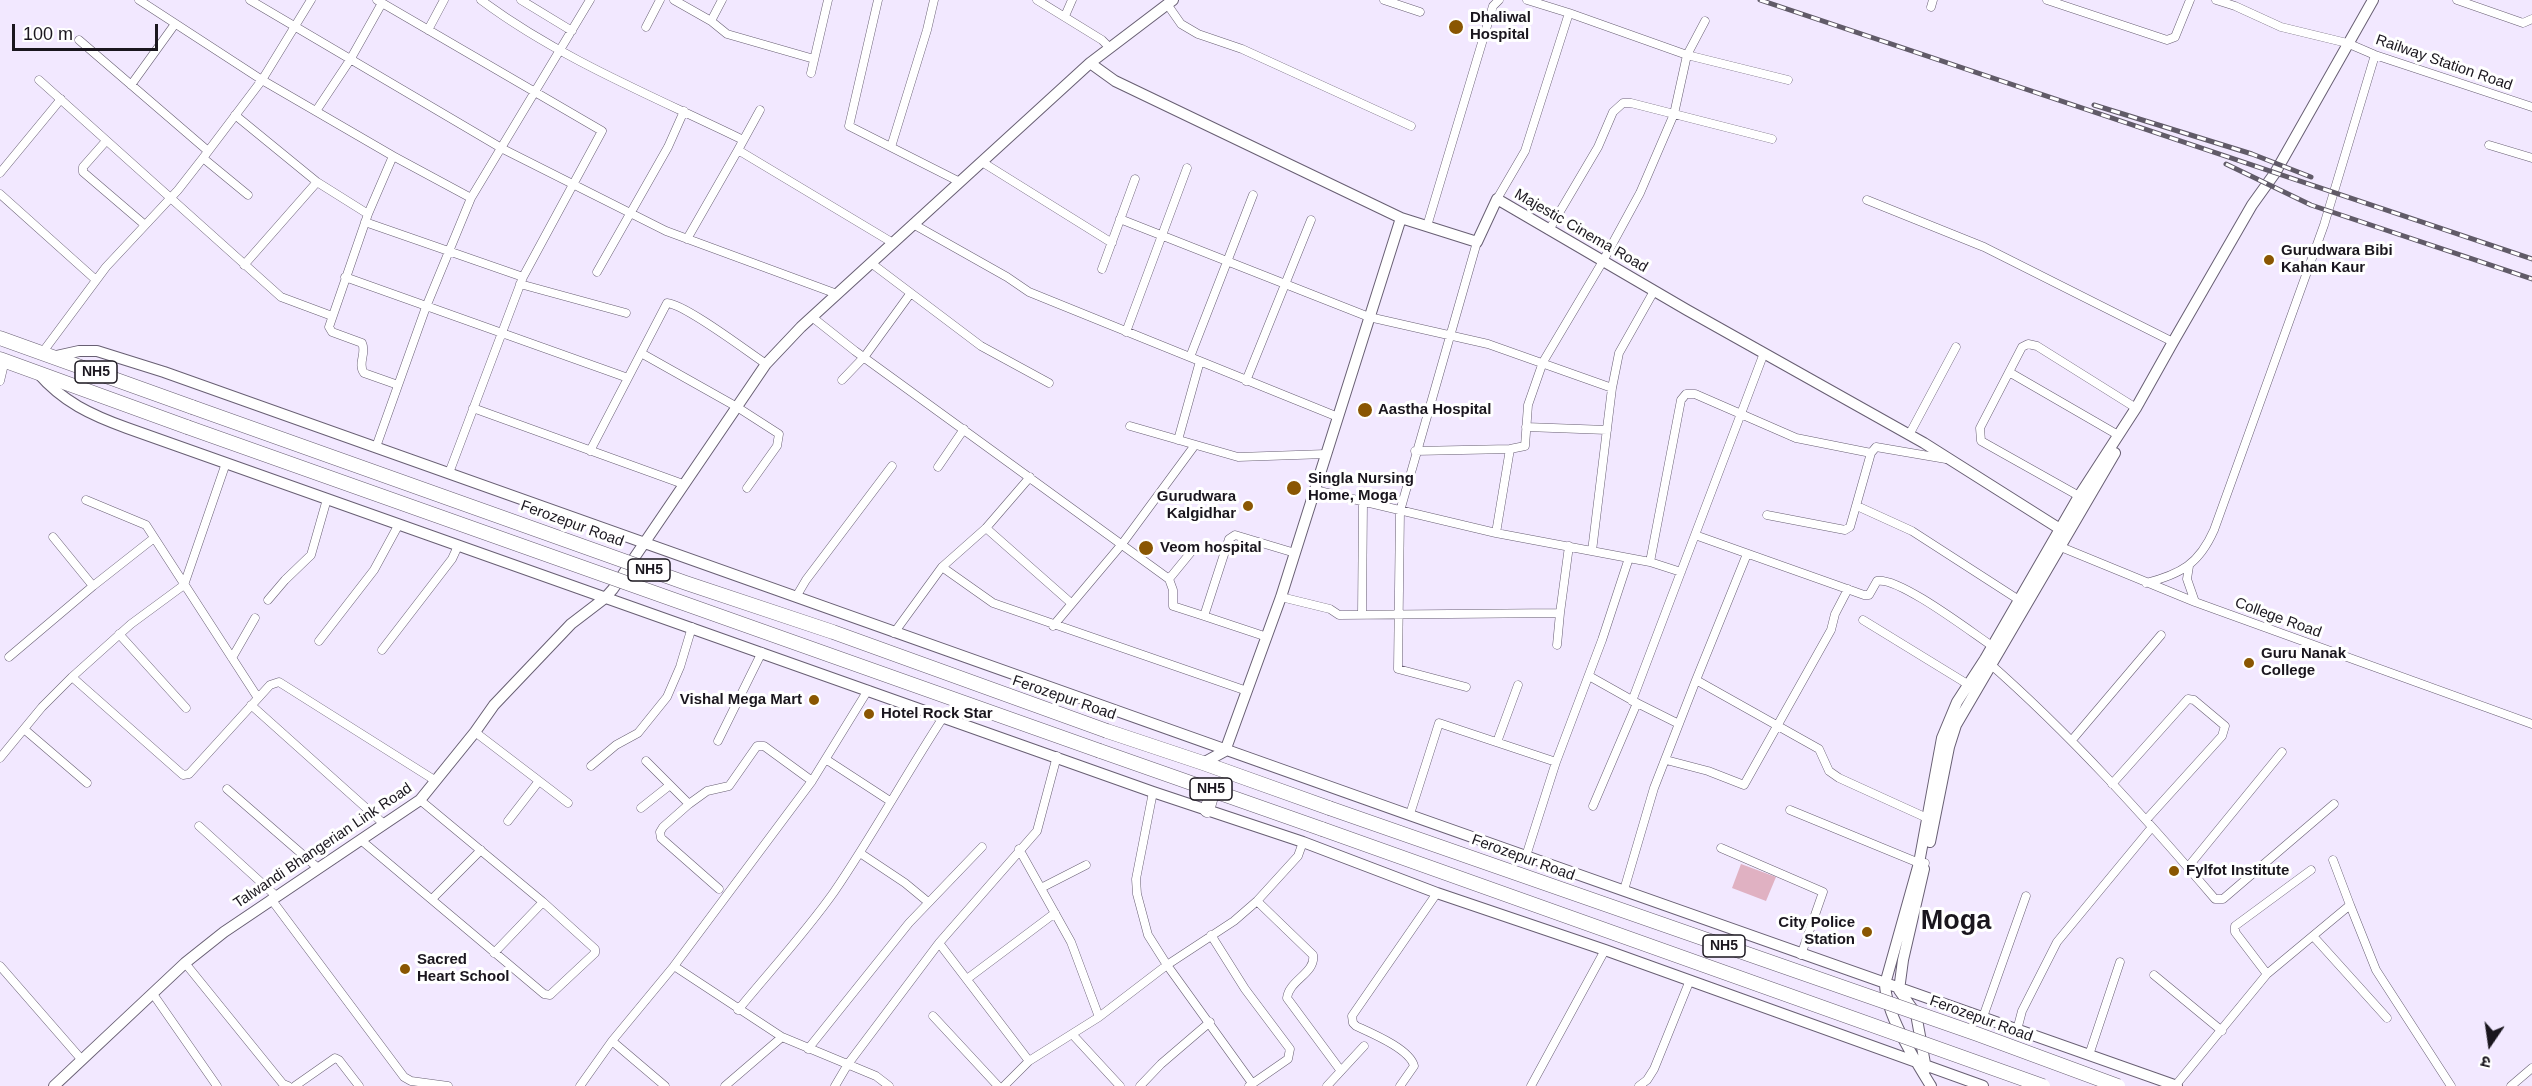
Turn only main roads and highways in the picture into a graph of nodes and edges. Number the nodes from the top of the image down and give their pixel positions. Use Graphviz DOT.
graph roads {
  1 [pos="0,338"];
  2 [pos="2,360"];
  3 [pos="1213,790"];
  4 [pos="1207,810"];
  5 [pos="2043,1086"];
  6 [pos="2118,1086"];
  1 -- 6 [label="highway, Ferozepur Road / NH5, bridge"];
  2 -- 3 [label="highway, NH5, bridge"];
  3 -- 4 [label="highway"];
  3 -- 5 [label="highway, NH5, bridge"];
}
